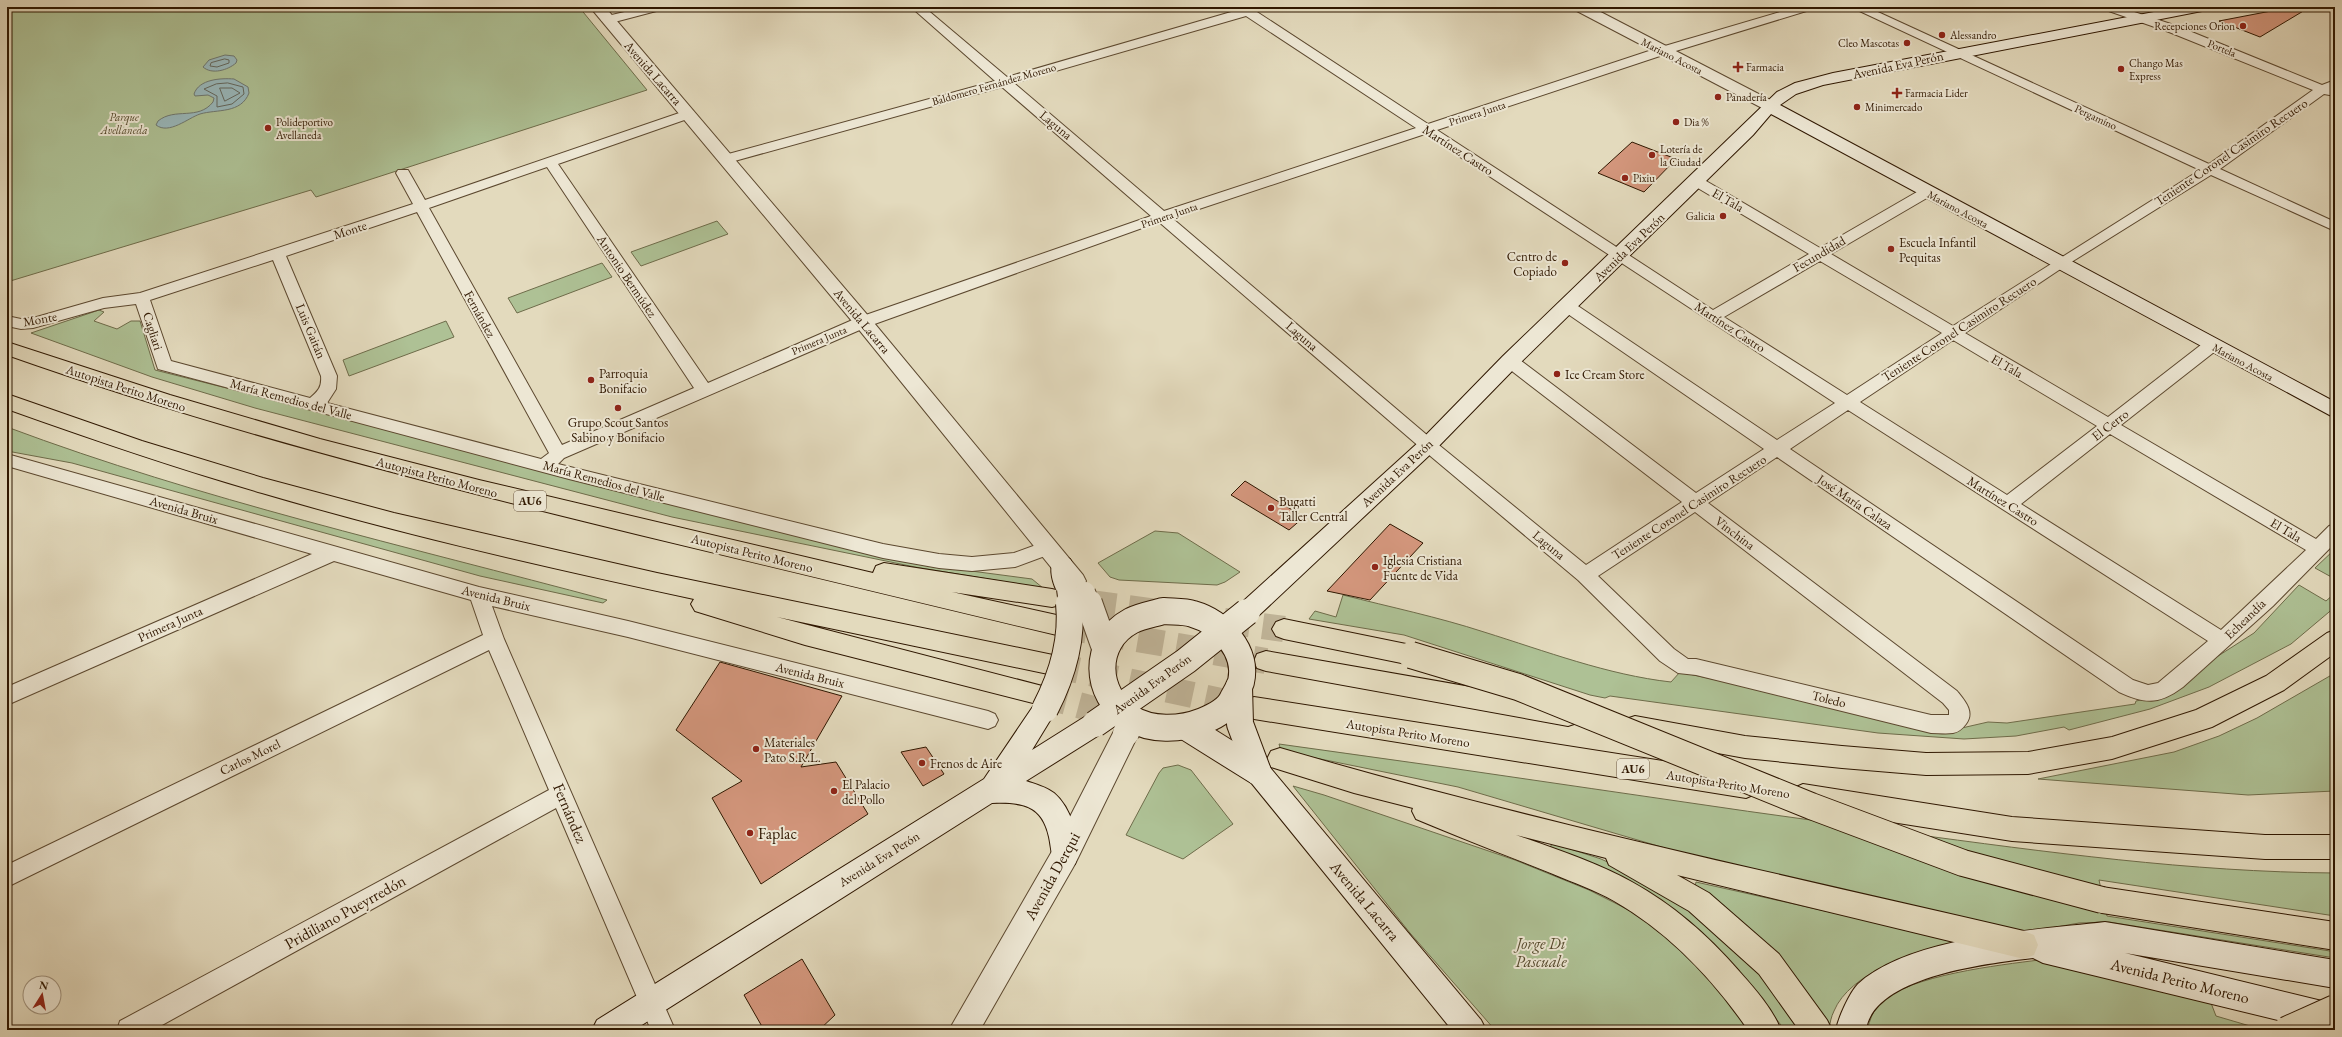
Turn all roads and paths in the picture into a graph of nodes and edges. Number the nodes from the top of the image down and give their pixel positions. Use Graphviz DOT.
graph roads {
  1 [pos="597,7"];
  2 [pos="660,7"];
  3 [pos="917,7"];
  4 [pos="1262,7"];
  5 [pos="1580,7"];
  6 [pos="1809,7"];
  7 [pos="1857,7"];
  8 [pos="2107,7"];
  9 [pos="2202,7"];
  10 [pos="1244,9"];
  11 [pos="2141,19"];
  12 [pos="607,20"];
  13 [pos="1662,51"];
  14 [pos="1957,53"];
  15 [pos="1005,82"];
  16 [pos="2331,89"];
  17 [pos="1770,106"];
  18 [pos="688,114"];
  19 [pos="1426,129"];
  20 [pos="726,159"];
  21 [pos="550,162"];
  22 [pos="2209,170"];
  23 [pos="403,173"];
  24 [pos="1696,181"];
  25 [pos="1927,192"];
  26 [pos="422,206"];
  27 [pos="1164,216"];
  28 [pos="2335,227"];
  29 [pos="278,254"];
  30 [pos="1819,254"];
  31 [pos="1620,256"];
  32 [pos="2060,263"];
  33 [pos="142,298"];
  34 [pos="1567,306"];
  35 [pos="1713,317"];
  36 [pos="7,321"];
  37 [pos="863,322"];
  38 [pos="1952,334"];
  39 [pos="2212,345"];
  40 [pos="7,348"];
  41 [pos="1510,361"];
  42 [pos="164,365"];
  43 [pos="704,390"];
  44 [pos="7,401"];
  45 [pos="1847,402"];
  46 [pos="313,405"];
  47 [pos="2335,411"];
  48 [pos="2109,426"];
  49 [pos="1428,444"];
  50 [pos="1777,449"];
  51 [pos="552,459"];
  52 [pos="7,460"];
  53 [pos="1696,503"];
  54 [pos="2008,504"];
  55 [pos="2335,530"];
  56 [pos="1047,548"];
  57 [pos="2318,549"];
  58 [pos="333,553"];
  59 [pos="768,557"];
  60 [pos="562,561"];
  61 [pos="1584,575"];
  62 [pos="1068,593"];
  63 [pos="479,595"];
  64 [pos="1061,626"];
  65 [pos="1284,629"];
  66 [pos="1224,630"];
  67 [pos="494,639"];
  68 [pos="2335,640"];
  69 [pos="2223,641"];
  70 [pos="1105,648"];
  71 [pos="1266,661"];
  72 [pos="1053,666"];
  73 [pos="1685,667"];
  74 [pos="1239,687"];
  75 [pos="2146,693"];
  76 [pos="7,696"];
  77 [pos="1043,702"];
  78 [pos="1958,707"];
  79 [pos="1254,708"];
  80 [pos="988,720"];
  81 [pos="1126,720"];
  82 [pos="1186,727"];
  83 [pos="1269,766"];
  84 [pos="1354,781"];
  85 [pos="989,791"];
  86 [pos="562,794"];
  87 [pos="1593,842"];
  88 [pos="2335,847"];
  89 [pos="1065,855"];
  90 [pos="7,876"];
  91 [pos="2335,936"];
  92 [pos="2024,945"];
  93 [pos="2335,974"];
  94 [pos="651,1002"];
  95 [pos="2335,1008"];
  96 [pos="2335,1015"];
  97 [pos="2335,1019"];
  98 [pos="129,1030"];
  99 [pos="607,1030"];
  100 [pos="663,1030"];
  101 [pos="964,1030"];
  102 [pos="1471,1030"];
  103 [pos="1766,1030"];
  104 [pos="1817,1030"];
  105 [pos="1851,1030"];
  106 [pos="2286,1030"];
  107 [pos="2322,1030"];
  1 -- 12 [label="main road, Avenida Lacarra"];
  2 -- 12 [label="street"];
  3 -- 15 [label="street, Laguna"];
  4 -- 10 [label="street, Baldomero Fernández Moreno"];
  5 -- 13 [label="main road, Mariano Acosta"];
  6 -- 13 [label="street, Primera Junta"];
  7 -- 14 [label="street, Pergamino"];
  8 -- 11 [label="street, Portela"];
  9 -- 11 [label="main road, Avenida Eva Perón"];
  10 -- 15 [label="street, Baldomero Fernández Moreno"];
  10 -- 19 [label="street, Martínez Castro"];
  11 -- 14 [label="main road, Avenida Eva Perón"];
  11 -- 16 [label="street, Portela"];
  12 -- 18 [label="main road, Avenida Lacarra"];
  13 -- 17 [label="main road, Mariano Acosta"];
  13 -- 19 [label="street, Primera Junta"];
  14 -- 17 [label="main road, Avenida Eva Perón"];
  14 -- 22 [label="street, Pergamino"];
  15 -- 20 [label="street, Baldomero Fernández Moreno"];
  15 -- 27 [label="street, Laguna"];
  16 -- 22 [label="street, Teniente Coronel Casimiro Recuero"];
  17 -- 24 [label="main road, Avenida Eva Perón"];
  17 -- 25 [label="main road, Mariano Acosta"];
  18 -- 20 [label="main road, Avenida Lacarra"];
  18 -- 21 [label="street, Monte"];
  19 -- 27 [label="street, Primera Junta"];
  19 -- 31 [label="street, Martínez Castro"];
  20 -- 37 [label="main road, Avenida Lacarra"];
  21 -- 26 [label="street, Monte"];
  21 -- 43 [label="street, Antonio Bermúdez"];
  22 -- 28 [label="street, Pergamino"];
  22 -- 32 [label="street, Teniente Coronel Casimiro Recuero"];
  23 -- 26 [label="street, Fernández"];
  24 -- 30 [label="street, El Tala"];
  24 -- 31 [label="main road, Avenida Eva Perón"];
  25 -- 30 [label="street, Fecundidad"];
  25 -- 32 [label="main road, Mariano Acosta"];
  26 -- 29 [label="street, Monte"];
  26 -- 51 [label="street, Fernández"];
  27 -- 37 [label="street, Primera Junta"];
  27 -- 49 [label="street, Laguna"];
  29 -- 33 [label="street, Monte"];
  29 -- 46 [label="street, Luis Gaitán"];
  30 -- 35 [label="street, Fecundidad"];
  30 -- 38 [label="street, El Tala"];
  31 -- 34 [label="main road, Avenida Eva Perón"];
  31 -- 35 [label="street, Martínez Castro"];
  32 -- 38 [label="street, Teniente Coronel Casimiro Recuero"];
  32 -- 39 [label="main road, Mariano Acosta"];
  33 -- 36 [label="street, Monte"];
  33 -- 42 [label="street, Cagliari"];
  34 -- 41 [label="main road, Avenida Eva Perón"];
  34 -- 50 [label="street, José María Calaza"];
  35 -- 45 [label="street, Martínez Castro"];
  37 -- 43 [label="street, Primera Junta"];
  37 -- 56 [label="main road, Avenida Lacarra"];
  38 -- 45 [label="street, Teniente Coronel Casimiro Recuero"];
  38 -- 48 [label="street, El Tala"];
  39 -- 47 [label="main road, Mariano Acosta"];
  39 -- 48 [label="street, El Cerro"];
  40 -- 59 [label="highway, Autopista Perito Moreno / AU6"];
  41 -- 49 [label="main road, Avenida Eva Perón"];
  41 -- 53 [label="street, Vinchina"];
  42 -- 46 [label="street, María Remedios del Valle"];
  43 -- 51 [label="street, Primera Junta"];
  44 -- 60 [label="highway"];
  45 -- 50 [label="street, Teniente Coronel Casimiro Recuero"];
  45 -- 54 [label="street, Martínez Castro"];
  46 -- 51 [label="street, María Remedios del Valle"];
  48 -- 54 [label="street, El Cerro"];
  48 -- 57 [label="street, El Tala"];
  49 -- 61 [label="street, Laguna"];
  49 -- 66 [label="main road, Avenida Eva Perón, bridge"];
  50 -- 53 [label="street, Teniente Coronel Casimiro Recuero"];
  50 -- 75 [label="street, José María Calaza"];
  51 -- 56 [label="street, María Remedios del Valle"];
  52 -- 58 [label="street, Avenida Bruix"];
  53 -- 61 [label="street, Teniente Coronel Casimiro Recuero"];
  53 -- 78 [label="street, Vinchina"];
  54 -- 69 [label="street, Martínez Castro"];
  55 -- 57 [label="street, Echeandía"];
  56 -- 62 [label="main road, Avenida Lacarra"];
  57 -- 69 [label="street, Echeandía"];
  58 -- 63 [label="street, Avenida Bruix"];
  58 -- 76 [label="street, Primera Junta"];
  59 -- 62 [label="highway"];
  59 -- 64 [label="highway, Autopista Perito Moreno / AU6"];
  60 -- 72 [label="highway"];
  60 -- 77 [label="highway"];
  61 -- 73 [label="street, Laguna"];
  62 -- 70 [label="main road, Avenida Lacarra, bridge"];
  62 -- 77 [label="main road, bridge"];
  63 -- 67 [label="street, Fernández"];
  63 -- 80 [label="street, Avenida Bruix"];
  65 -- 91 [label="highway, bridge"];
  66 -- 70 [label="main road, bridge"];
  66 -- 74 [label="main road, Avenida Lacarra, bridge"];
  66 -- 81 [label="main road, Avenida Eva Perón, bridge"];
  67 -- 86 [label="street, Fernández"];
  67 -- 90 [label="street, Carlos Morel"];
  68 -- 71 [label="highway"];
  69 -- 75 [label="street, Echeandía"];
  70 -- 81 [label="main road, bridge"];
  73 -- 78 [label="street, Toledo"];
  74 -- 82 [label="main road, bridge"];
  74 -- 83 [label="main road, Avenida Lacarra, bridge"];
  77 -- 85 [label="main road"];
  79 -- 88 [label="highway, Autopista Perito Moreno / AU6"];
  81 -- 82 [label="main road, bridge"];
  81 -- 85 [label="main road, Avenida Eva Perón, bridge"];
  81 -- 89 [label="main road, Avenida Derqui"];
  82 -- 83 [label="main road, Avenida Lacarra, bridge"];
  83 -- 84 [label="highway"];
  83 -- 102 [label="main road, Avenida Lacarra"];
  84 -- 87 [label="highway"];
  84 -- 103 [label="highway"];
  85 -- 89 [label="main road"];
  85 -- 94 [label="main road, Avenida Eva Perón"];
  86 -- 94 [label="street, Fernández"];
  86 -- 98 [label="street, Pridiliano Pueyrredón"];
  87 -- 92 [label="highway"];
  87 -- 104 [label="highway"];
  89 -- 101 [label="main road, Avenida Derqui"];
  92 -- 93 [label="main road"];
  92 -- 97 [label="main road, Avenida Perito Moreno"];
  92 -- 105 [label="main road"];
  94 -- 99 [label="main road, Avenida Eva Perón"];
  94 -- 100 [label="street, Fernández"];
  95 -- 106 [label="highway, bridge"];
  96 -- 107 [label="highway"];
}
